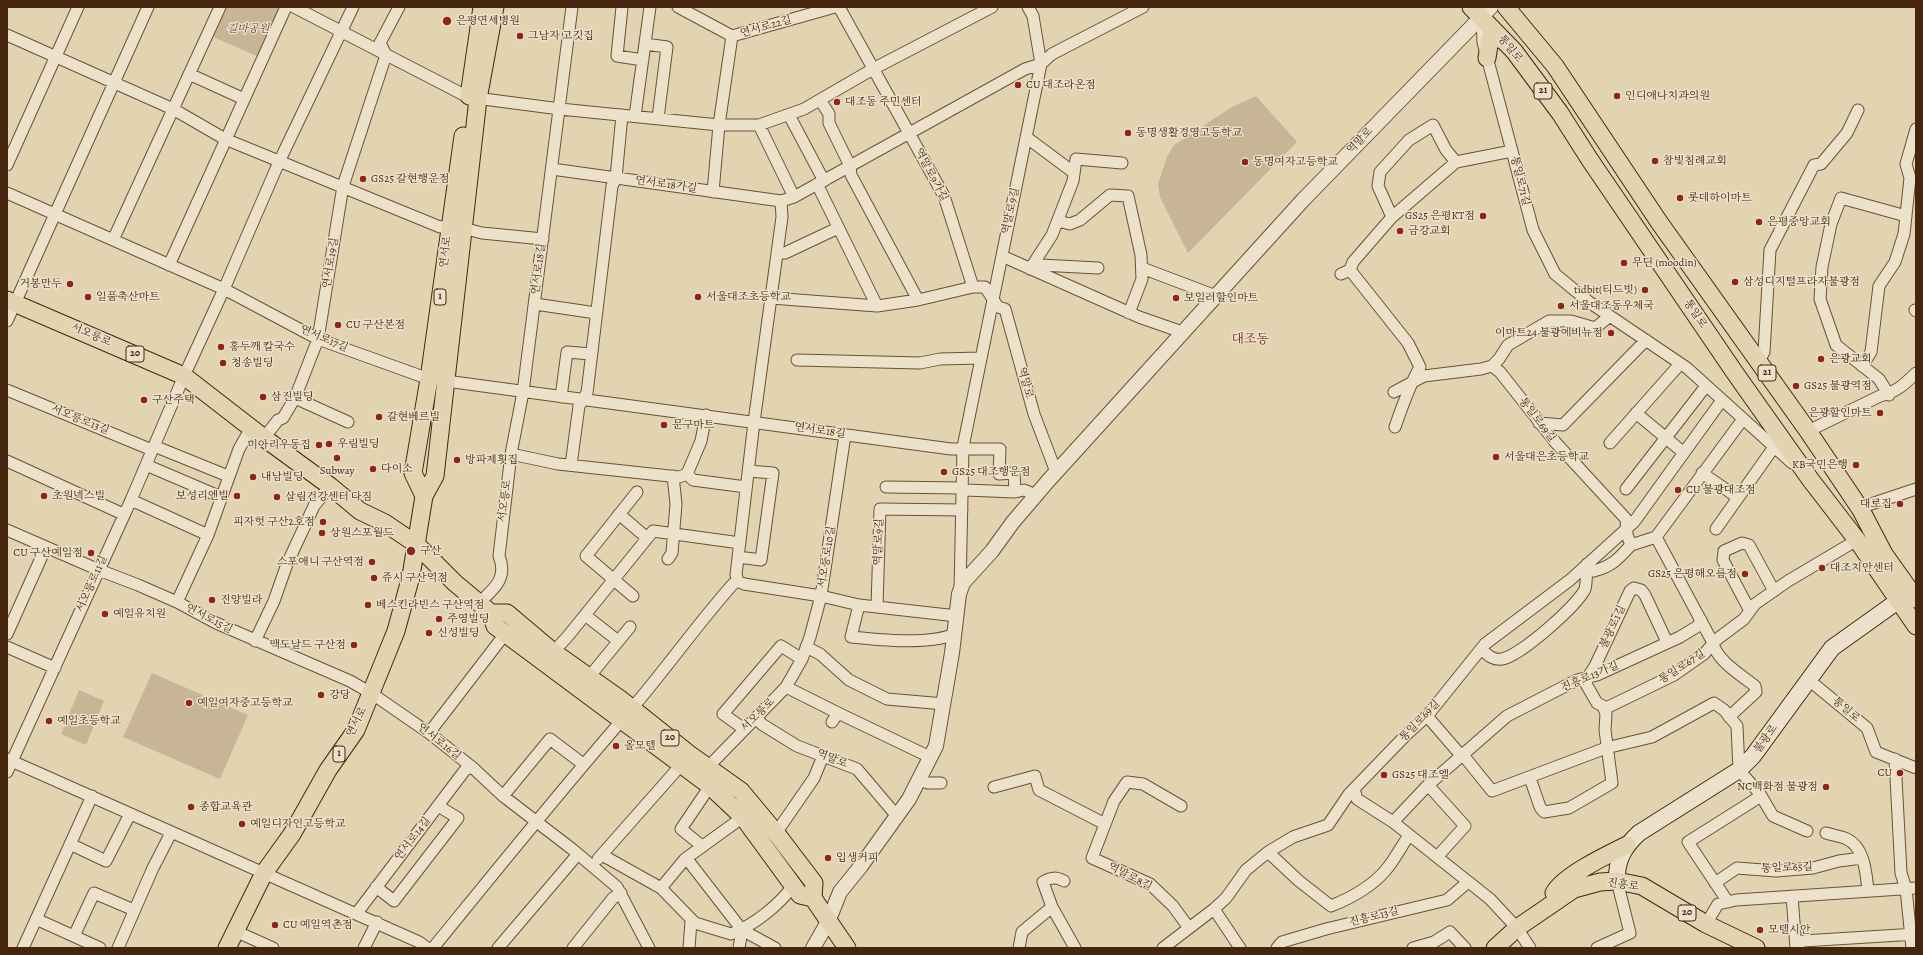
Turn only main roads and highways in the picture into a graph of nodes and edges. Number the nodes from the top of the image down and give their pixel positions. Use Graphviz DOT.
graph roads {
  1 [pos="482,7"];
  2 [pos="495,7"];
  3 [pos="1506,7"];
  4 [pos="1481,10"];
  5 [pos="1504,41"];
  6 [pos="1487,58"];
  7 [pos="473,98"];
  8 [pos="456,227"];
  9 [pos="11,302"];
  10 [pos="424,496"];
  11 [pos="416,544"];
  12 [pos="1910,595"];
  13 [pos="486,608"];
  14 [pos="1916,626"];
  15 [pos="627,714"];
  16 [pos="1627,845"];
  17 [pos="1617,881"];
  18 [pos="813,898"];
  19 [pos="1547,907"];
  20 [pos="1747,946"];
  21 [pos="227,948"];
  22 [pos="847,948"];
  23 [pos="1495,948"];
  1 -- 7 [label="main road, 연서로 / 1"];
  2 -- 7 [label="main road, 연서로 / 1"];
  3 -- 12 [label="main road, 통일로 / 21"];
  4 -- 5 [label="main road, 통일로 / 21"];
  5 -- 6 [label="main road"];
  5 -- 12 [label="main road, 통일로 / 21"];
  7 -- 8 [label="main road, 연서로 / 1"];
  8 -- 10 [label="main road, 연서로 / 1"];
  8 -- 10 [label="main road, 연서로 / 1"];
  9 -- 11 [label="main road, 서오릉로 / 20"];
  10 -- 11 [label="main road, 연서로 / 1"];
  11 -- 13 [label="main road, 서오릉로 / 20"];
  11 -- 21 [label="main road, 연서로 / 1"];
  12 -- 14 [label="main road, 통일로 / 21"];
  12 -- 16 [label="main road, 불광로"];
  13 -- 15 [label="main road, 서오릉로 / 20"];
  13 -- 15 [label="main road, 서오릉로 / 20"];
  15 -- 18 [label="main road, 서오릉로 / 20"];
  15 -- 18 [label="main road, 서오릉로 / 20"];
  16 -- 17 [label="main road, 불광로"];
  16 -- 19 [label="main road"];
  17 -- 19 [label="main road, 진흥로 / 20"];
  17 -- 20 [label="main road, 진흥로 / 20"];
  18 -- 22 [label="main road, 서오릉로 / 20"];
  19 -- 23 [label="main road, 진흥로 / 20"];
}
